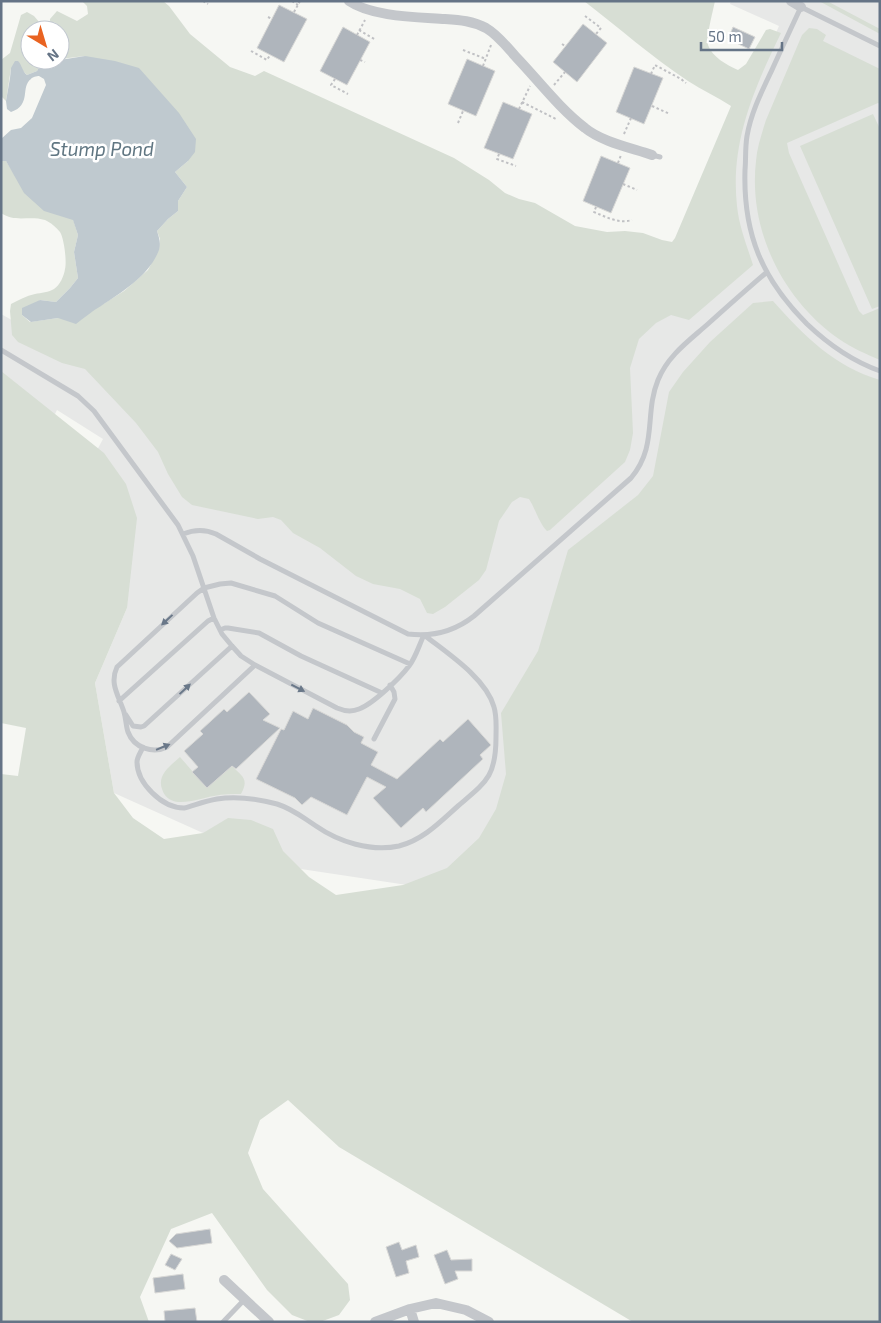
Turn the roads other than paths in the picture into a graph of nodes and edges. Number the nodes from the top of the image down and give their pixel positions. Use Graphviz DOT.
graph roads {
  1 [pos="349,1"];
  2 [pos="791,1"];
  3 [pos="805,5"];
  4 [pos="880,46"];
  5 [pos="656,156"];
  6 [pos="766,272"];
  7 [pos="1,350"];
  8 [pos="880,371"];
  9 [pos="183,534"];
  10 [pos="204,588"];
  11 [pos="214,618"];
  12 [pos="220,630"];
  13 [pos="424,635"];
  14 [pos="232,646"];
  15 [pos="410,664"];
  16 [pos="255,665"];
  17 [pos="390,686"];
  18 [pos="382,693"];
  19 [pos="119,701"];
  20 [pos="124,712"];
  21 [pos="374,739"];
  22 [pos="143,747"];
  23 [pos="224,1280"];
  24 [pos="245,1299"];
  25 [pos="410,1309"];
  26 [pos="223,1322"];
  27 [pos="269,1322"];
  28 [pos="376,1322"];
  29 [pos="414,1322"];
  30 [pos="489,1322"];
  1 -- 5 [label="street"];
  2 -- 3 [label="street"];
  3 -- 4 [label="lane"];
  3 -- 6 [label="lane"];
  6 -- 8 [label="lane"];
  6 -- 13 [label="lane"];
  7 -- 9 [label="lane"];
  9 -- 10 [label="lane"];
  9 -- 13 [label="lane"];
  10 -- 11 [label="lane"];
  10 -- 15 [label="lane"];
  10 -- 19 [label="lane, one-way"];
  11 -- 12 [label="lane"];
  11 -- 19 [label="lane"];
  12 -- 14 [label="lane"];
  12 -- 18 [label="lane"];
  13 -- 15 [label="lane"];
  13 -- 22 [label="lane"];
  14 -- 16 [label="lane"];
  20 -- 14 [label="lane, one-way"];
  15 -- 17 [label="lane"];
  16 -- 18 [label="lane, one-way"];
  22 -- 16 [label="lane, one-way"];
  17 -- 18 [label="lane"];
  17 -- 21 [label="lane"];
  19 -- 20 [label="lane"];
  20 -- 22 [label="lane"];
  23 -- 24 [label="street"];
  24 -- 26 [label="lane"];
  24 -- 27 [label="street"];
  25 -- 28 [label="street"];
  25 -- 29 [label="street"];
  25 -- 30 [label="street"];
}
